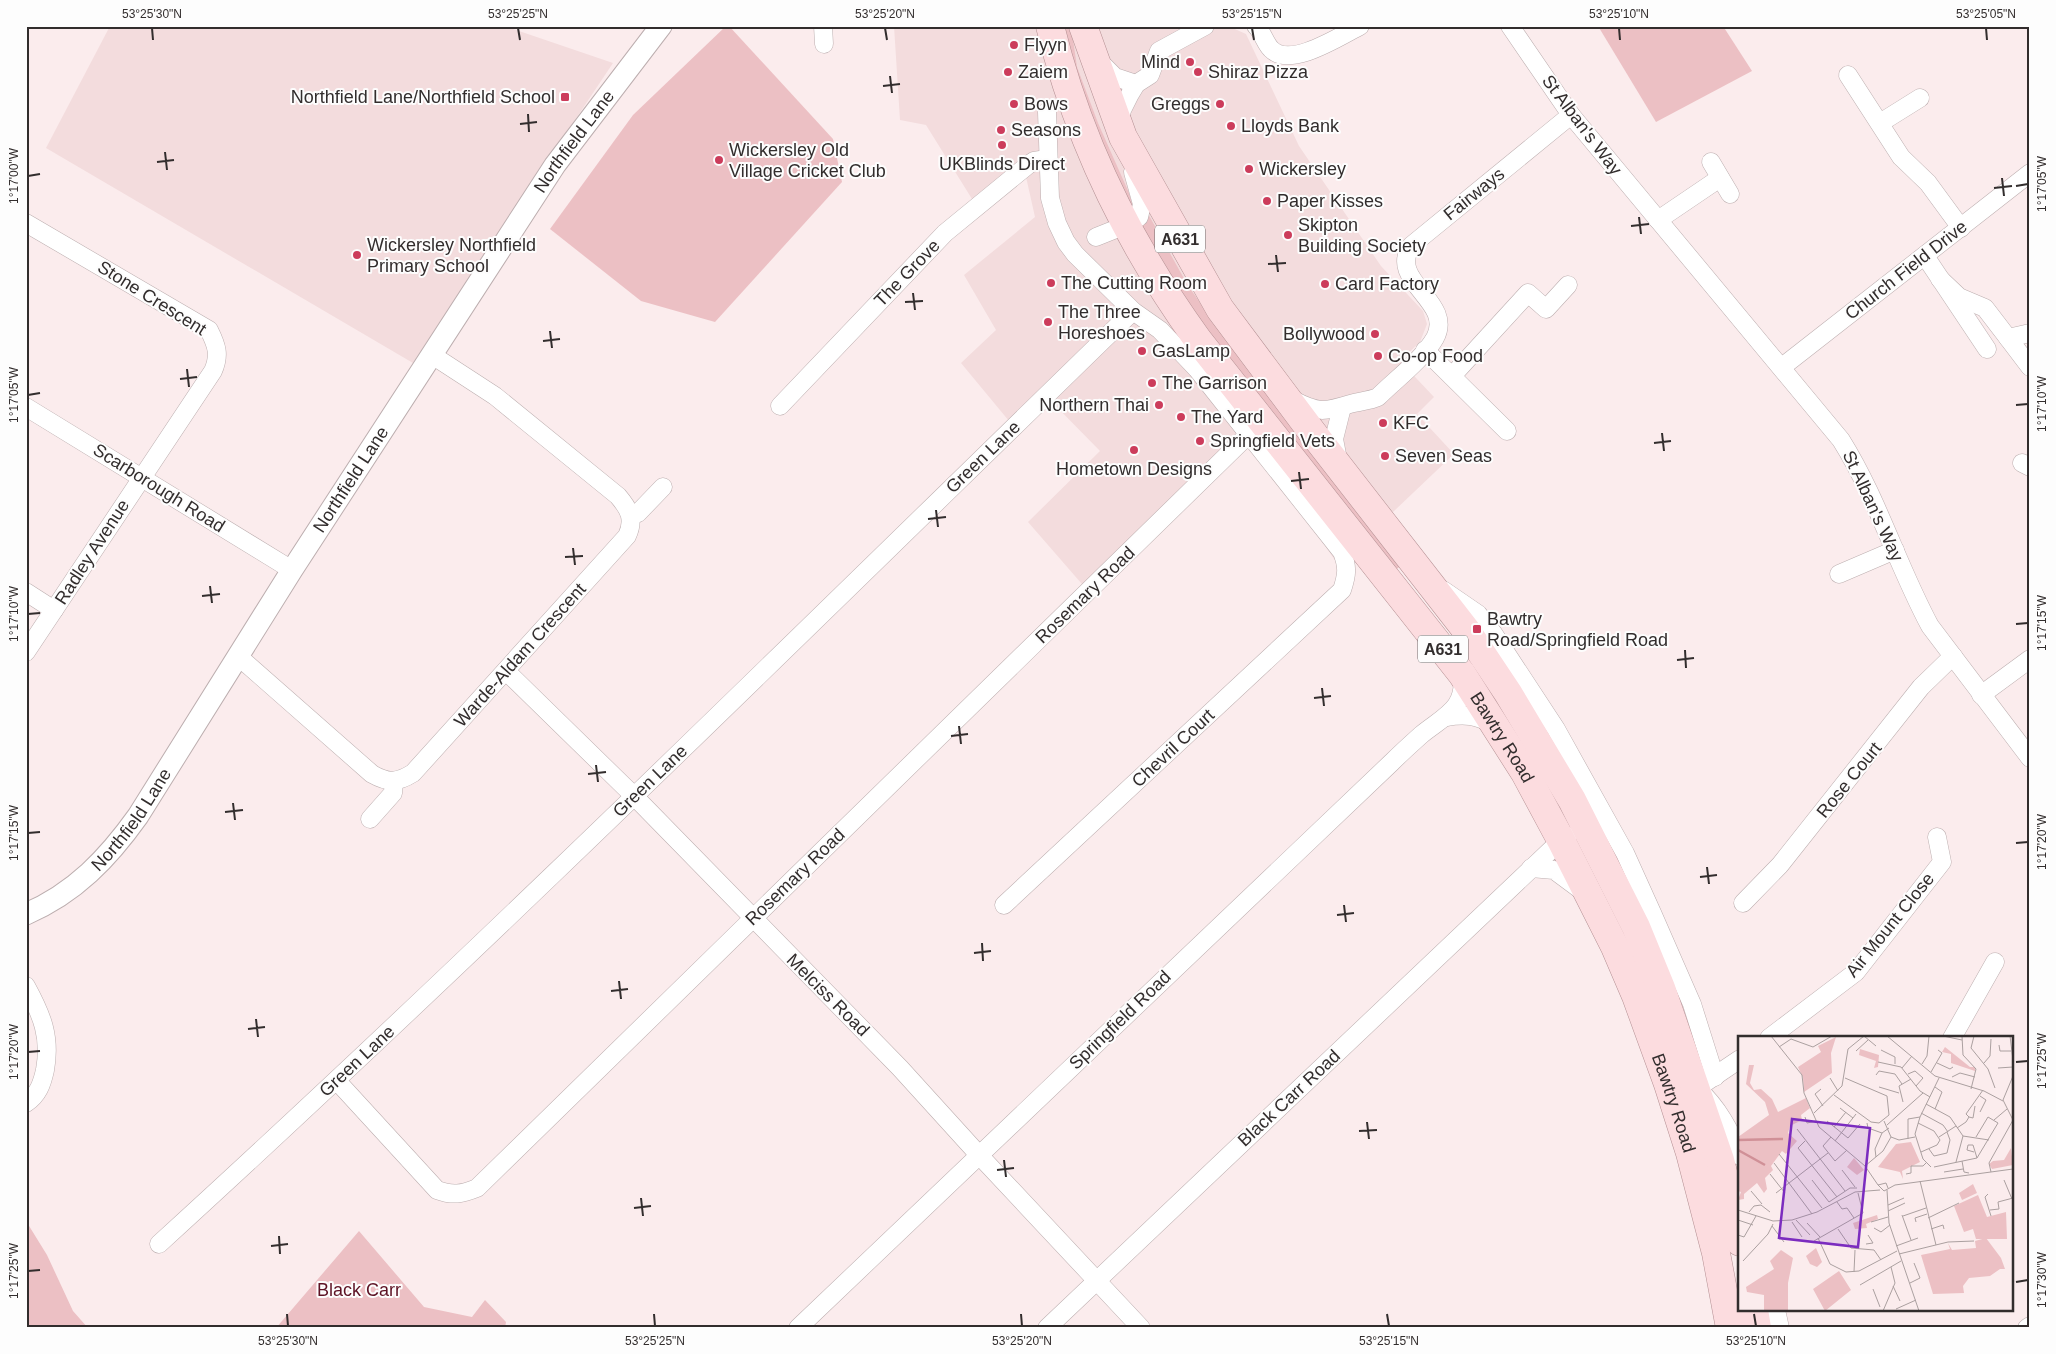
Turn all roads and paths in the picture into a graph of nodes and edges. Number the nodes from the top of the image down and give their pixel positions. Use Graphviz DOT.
graph roads {
  1 [pos="661,26"];
  2 [pos="823,26"];
  3 [pos="1050,26"];
  4 [pos="1083,26"];
  5 [pos="1205,26"];
  6 [pos="1256,26"];
  7 [pos="1360,26"];
  8 [pos="1510,26"];
  9 [pos="824,44"];
  10 [pos="1091,54"];
  11 [pos="1848,75"];
  12 [pos="1136,84"];
  13 [pos="1920,98"];
  14 [pos="1048,112"];
  15 [pos="1571,115"];
  16 [pos="1880,123"];
  17 [pos="1121,132"];
  18 [pos="1047,159"];
  19 [pos="1711,162"];
  20 [pos="2030,173"];
  21 [pos="1720,178"];
  22 [pos="1730,194"];
  23 [pos="1112,196"];
  24 [pos="1658,220"];
  25 [pos="26,223"];
  26 [pos="1126,225"];
  27 [pos="1960,228"];
  28 [pos="1096,237"];
  29 [pos="1075,254"];
  30 [pos="1925,256"];
  31 [pos="1940,279"];
  32 [pos="1568,285"];
  33 [pos="1133,310"];
  34 [pos="2030,333"];
  35 [pos="2008,338"];
  36 [pos="1987,349"];
  37 [pos="1426,350"];
  38 [pos="432,355"];
  39 [pos="1782,367"];
  40 [pos="2030,367"];
  41 [pos="1452,376"];
  42 [pos="1283,395"];
  43 [pos="780,406"];
  44 [pos="26,407"];
  45 [pos="1342,407"];
  46 [pos="1507,431"];
  47 [pos="1248,435"];
  48 [pos="1341,469"];
  49 [pos="142,477"];
  50 [pos="663,487"];
  51 [pos="631,516"];
  52 [pos="1895,550"];
  53 [pos="292,570"];
  54 [pos="1839,574"];
  55 [pos="1428,581"];
  56 [pos="26,592"];
  57 [pos="54,610"];
  58 [pos="26,652"];
  59 [pos="1953,656"];
  60 [pos="238,657"];
  61 [pos="2030,660"];
  62 [pos="506,671"];
  63 [pos="1462,674"];
  64 [pos="1981,695"];
  65 [pos="1446,717"];
  66 [pos="1497,727"];
  67 [pos="2030,758"];
  68 [pos="394,782"];
  69 [pos="634,796"];
  70 [pos="370,820"];
  71 [pos="1585,825"];
  72 [pos="1937,837"];
  73 [pos="1562,840"];
  74 [pos="1532,868"];
  75 [pos="1609,871"];
  76 [pos="1587,892"];
  77 [pos="1743,903"];
  78 [pos="1004,905"];
  79 [pos="26,914"];
  80 [pos="752,919"];
  81 [pos="1995,962"];
  82 [pos="26,986"];
  83 [pos="1772,1036"];
  84 [pos="1953,1036"];
  85 [pos="1738,1060"];
  86 [pos="337,1081"];
  87 [pos="1706,1082"];
  88 [pos="26,1103"];
  89 [pos="1738,1152"];
  90 [pos="979,1155"];
  91 [pos="1738,1234"];
  92 [pos="159,1244"];
  93 [pos="1097,1280"];
  94 [pos="1754,1312"];
  95 [pos="1776,1312"];
  96 [pos="798,1328"];
  97 [pos="1047,1328"];
  98 [pos="1141,1328"];
  99 [pos="1730,1328"];
  100 [pos="1757,1328"];
  101 [pos="1780,1328"];
  1 -- 38 [label="street, Northfield Lane"];
  2 -- 9 [label="street"];
  3 -- 23 [label="main road, Bawtry Road / A631"];
  4 -- 10 [label="main road, Bawtry Road / A631"];
  5 -- 12 [label="street"];
  6 -- 7 [label="street"];
  8 -- 15 [label="street, St Alban's Way"];
  10 -- 12 [label="street"];
  10 -- 17 [label="main road, Bawtry Road / A631"];
  11 -- 16 [label="street"];
  12 -- 17 [label="street"];
  13 -- 16 [label="street"];
  14 -- 18 [label="street"];
  15 -- 24 [label="street, St Alban's Way"];
  15 -- 37 [label="street, Fairways"];
  16 -- 27 [label="street"];
  17 -- 26 [label="street, Bawtry Road"];
  17 -- 42 [label="main road, Bawtry Road / A631"];
  18 -- 29 [label="street"];
  18 -- 43 [label="street, The Grove"];
  19 -- 21 [label="street"];
  20 -- 27 [label="street, Church Field Drive"];
  21 -- 22 [label="street"];
  21 -- 24 [label="street"];
  23 -- 26 [label="main road, Bawtry Road / A631"];
  23 -- 28 [label="street, Bawtry Road"];
  24 -- 39 [label="street, St Alban's Way"];
  25 -- 49 [label="street, Stone Crescent"];
  26 -- 28 [label="street, Bawtry Road"];
  26 -- 63 [label="main road, Bawtry Road / A631"];
  27 -- 30 [label="street, Church Field Drive"];
  28 -- 29 [label="street, Bawtry Road"];
  29 -- 33 [label="street"];
  30 -- 31 [label="street"];
  30 -- 39 [label="street, Church Field Drive"];
  31 -- 35 [label="street"];
  31 -- 36 [label="street"];
  32 -- 41 [label="street"];
  33 -- 47 [label="street"];
  33 -- 69 [label="street, Green Lane"];
  34 -- 35 [label="street"];
  35 -- 40 [label="street"];
  37 -- 41 [label="street"];
  37 -- 45 [label="street, Fairways"];
  38 -- 51 [label="street"];
  38 -- 53 [label="street, Northfield Lane"];
  39 -- 52 [label="street, St Alban's Way"];
  41 -- 46 [label="street"];
  42 -- 45 [label="street, Fairways"];
  42 -- 48 [label="main road, Bawtry Road / A631"];
  44 -- 49 [label="street, Scarborough Road"];
  45 -- 48 [label="street"];
  47 -- 78 [label="street, Chevril Court"];
  47 -- 80 [label="street, Rosemary Road"];
  48 -- 55 [label="main road, Bawtry Road / A631"];
  49 -- 53 [label="street, Scarborough Road"];
  49 -- 57 [label="street, Radley Avenue"];
  50 -- 51 [label="street"];
  51 -- 62 [label="street, Warde-Aldam Crescent"];
  52 -- 54 [label="street"];
  52 -- 59 [label="street, St Alban's Way"];
  53 -- 60 [label="street, Northfield Lane"];
  55 -- 71 [label="main road, Bawtry Road / A631"];
  55 -- 87 [label="street, Bawtry Road"];
  56 -- 57 [label="street"];
  57 -- 58 [label="street, Radley Avenue"];
  59 -- 64 [label="street, St Alban's Way"];
  59 -- 77 [label="street, Rose Court"];
  60 -- 68 [label="street"];
  60 -- 79 [label="street, Northfield Lane"];
  61 -- 64 [label="street"];
  62 -- 68 [label="street, Warde-Aldam Crescent"];
  62 -- 69 [label="street, Melciss Road"];
  63 -- 65 [label="street, Springfield Road"];
  63 -- 66 [label="main road, Bawtry Road / A631"];
  64 -- 67 [label="street, St Alban's Way"];
  65 -- 66 [label="street"];
  65 -- 90 [label="street, Springfield Road"];
  66 -- 73 [label="main road, Bawtry Road / A631"];
  68 -- 70 [label="street"];
  69 -- 80 [label="street, Melciss Road"];
  69 -- 86 [label="street, Green Lane"];
  71 -- 73 [label="street, Black Carr Road"];
  71 -- 75 [label="main road, Bawtry Road / A631"];
  72 -- 83 [label="street, Air Mount Close"];
  73 -- 74 [label="street, Black Carr Road"];
  73 -- 76 [label="main road, Bawtry Road / A631"];
  74 -- 76 [label="street"];
  74 -- 93 [label="street, Black Carr Road"];
  75 -- 76 [label="main road"];
  75 -- 87 [label="main road, Bawtry Road / A631"];
  76 -- 99 [label="main road, Bawtry Road / A631"];
  80 -- 86 [label="street, Rosemary Road"];
  80 -- 90 [label="street, Melciss Road"];
  81 -- 84 [label="street"];
  82 -- 88 [label="street"];
  85 -- 87 [label="street"];
  86 -- 92 [label="street, Green Lane"];
  87 -- 89 [label="street, Bawtry Road"];
  87 -- 91 [label="main road, Bawtry Road / A631"];
  90 -- 93 [label="street, Melciss Road"];
  90 -- 96 [label="street, Springfield Road"];
  93 -- 97 [label="street, Black Carr Road"];
  93 -- 98 [label="street, Melciss Road"];
  94 -- 100 [label="main road"];
  95 -- 101 [label="street"];
}
